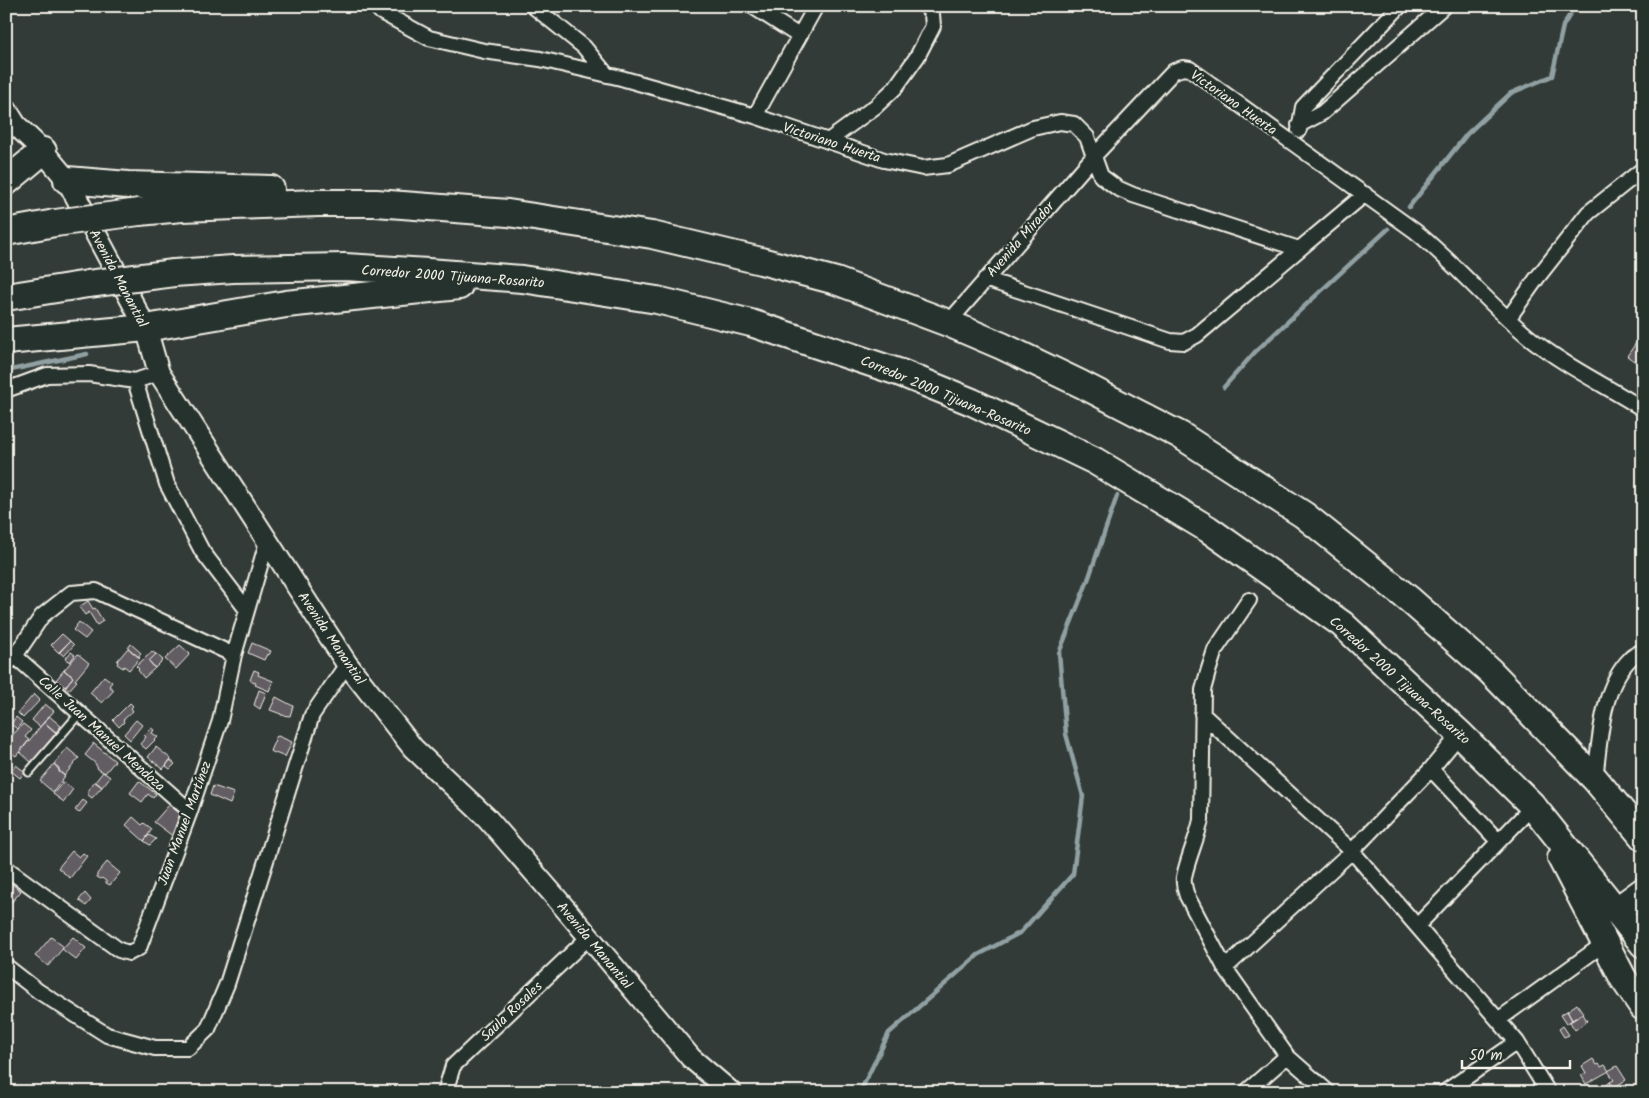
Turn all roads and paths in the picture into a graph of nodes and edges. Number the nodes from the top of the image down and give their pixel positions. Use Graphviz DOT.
graph roads {
  1 [pos="375,6"];
  2 [pos="534,6"];
  3 [pos="752,6"];
  4 [pos="816,6"];
  5 [pos="1400,6"];
  6 [pos="1444,6"];
  7 [pos="929,10"];
  8 [pos="799,36"];
  9 [pos="607,75"];
  10 [pos="755,116"];
  11 [pos="10,119"];
  12 [pos="1300,125"];
  13 [pos="828,141"];
  14 [pos="1300,148"];
  15 [pos="43,151"];
  16 [pos="1094,156"];
  17 [pos="1643,169"];
  18 [pos="67,180"];
  19 [pos="6,182"];
  20 [pos="1365,194"];
  21 [pos="376,203"];
  22 [pos="6,232"];
  23 [pos="1299,250"];
  24 [pos="522,279"];
  25 [pos="985,279"];
  26 [pos="6,297"];
  27 [pos="1508,319"];
  28 [pos="948,322"];
  29 [pos="146,328"];
  30 [pos="6,341"];
  31 [pos="159,373"];
  32 [pos="135,381"];
  33 [pos="6,390"];
  34 [pos="1643,409"];
  35 [pos="267,542"];
  36 [pos="1249,600"];
  37 [pos="247,610"];
  38 [pos="1643,651"];
  39 [pos="234,656"];
  40 [pos="11,660"];
  41 [pos="347,664"];
  42 [pos="80,713"];
  43 [pos="1202,714"];
  44 [pos="1460,734"];
  45 [pos="1430,769"];
  46 [pos="28,772"];
  47 [pos="1594,779"];
  48 [pos="1533,805"];
  49 [pos="190,811"];
  50 [pos="1643,837"];
  51 [pos="1498,842"];
  52 [pos="1352,851"];
  53 [pos="6,868"];
  54 [pos="1643,891"];
  55 [pos="1617,910"];
  56 [pos="1417,926"];
  57 [pos="589,937"];
  58 [pos="1605,943"];
  59 [pos="1643,944"];
  60 [pos="6,966"];
  61 [pos="1226,968"];
  62 [pos="1643,1007"];
  63 [pos="1498,1020"];
  64 [pos="1517,1042"];
  65 [pos="1287,1056"];
  66 [pos="448,1089"];
  67 [pos="732,1092"];
  68 [pos="1246,1092"];
  69 [pos="1328,1092"];
  70 [pos="1445,1092"];
  71 [pos="1548,1092"];
  1 -- 9 [label="street, Victoriano Huerta"];
  2 -- 9 [label="street"];
  3 -- 8 [label="street"];
  4 -- 8 [label="street"];
  5 -- 12 [label="street"];
  6 -- 12 [label="street"];
  7 -- 13 [label="street"];
  8 -- 10 [label="street"];
  9 -- 10 [label="street, Victoriano Huerta"];
  10 -- 13 [label="street, Victoriano Huerta"];
  11 -- 15 [label="main road, Avenida Manantial"];
  12 -- 14 [label="street"];
  13 -- 16 [label="street, Victoriano Huerta"];
  14 -- 16 [label="street, Victoriano Huerta"];
  14 -- 20 [label="street, Victoriano Huerta"];
  15 -- 18 [label="main road, Avenida Manantial"];
  15 -- 19 [label="highway"];
  16 -- 23 [label="street"];
  16 -- 25 [label="street, Avenida Mirador"];
  17 -- 27 [label="street"];
  18 -- 21 [label="highway"];
  18 -- 29 [label="main road, Avenida Manantial"];
  20 -- 23 [label="street"];
  20 -- 27 [label="street, Victoriano Huerta"];
  21 -- 22 [label="highway, bridge"];
  21 -- 28 [label="highway"];
  23 -- 25 [label="street"];
  24 -- 26 [label="highway, Corredor 2000 Tijuana-Rosarito, bridge"];
  24 -- 29 [label="highway"];
  24 -- 44 [label="highway, Corredor 2000 Tijuana-Rosarito"];
  25 -- 28 [label="street, Avenida Mirador"];
  27 -- 34 [label="street, Victoriano Huerta"];
  28 -- 47 [label="highway"];
  29 -- 30 [label="highway"];
  29 -- 31 [label="main road, Avenida Manantial"];
  31 -- 32 [label="street"];
  31 -- 35 [label="main road, Avenida Manantial"];
  32 -- 33 [label="street"];
  32 -- 37 [label="street"];
  35 -- 37 [label="street, Juan Manuel Martínez"];
  35 -- 41 [label="main road, Avenida Manantial"];
  36 -- 43 [label="street"];
  37 -- 39 [label="street, Juan Manuel Martínez"];
  38 -- 47 [label="street"];
  39 -- 40 [label="street"];
  39 -- 49 [label="street, Juan Manuel Martínez"];
  40 -- 42 [label="street, Calle Juan Manuel Mendoza"];
  41 -- 57 [label="main road, Avenida Manantial"];
  41 -- 60 [label="street"];
  42 -- 46 [label="lane"];
  42 -- 49 [label="street, Calle Juan Manuel Mendoza"];
  43 -- 52 [label="street"];
  43 -- 61 [label="street"];
  44 -- 45 [label="street"];
  44 -- 48 [label="highway, Corredor 2000 Tijuana-Rosarito"];
  45 -- 51 [label="street"];
  45 -- 52 [label="street"];
  47 -- 50 [label="highway"];
  48 -- 51 [label="street"];
  48 -- 55 [label="highway, Corredor 2000 Tijuana-Rosarito"];
  48 -- 58 [label="highway"];
  49 -- 53 [label="street, Juan Manuel Martínez"];
  51 -- 56 [label="street"];
  52 -- 56 [label="street"];
  52 -- 61 [label="street"];
  54 -- 55 [label="highway"];
  55 -- 59 [label="highway, Corredor 2000 Tijuana-Rosarito"];
  56 -- 63 [label="street"];
  57 -- 66 [label="street, Saula Rosales"];
  57 -- 67 [label="main road, Avenida Manantial"];
  58 -- 62 [label="highway"];
  58 -- 63 [label="street"];
  61 -- 65 [label="street"];
  63 -- 64 [label="street"];
  64 -- 70 [label="street"];
  64 -- 71 [label="street"];
  65 -- 68 [label="street"];
  65 -- 69 [label="street"];
}
